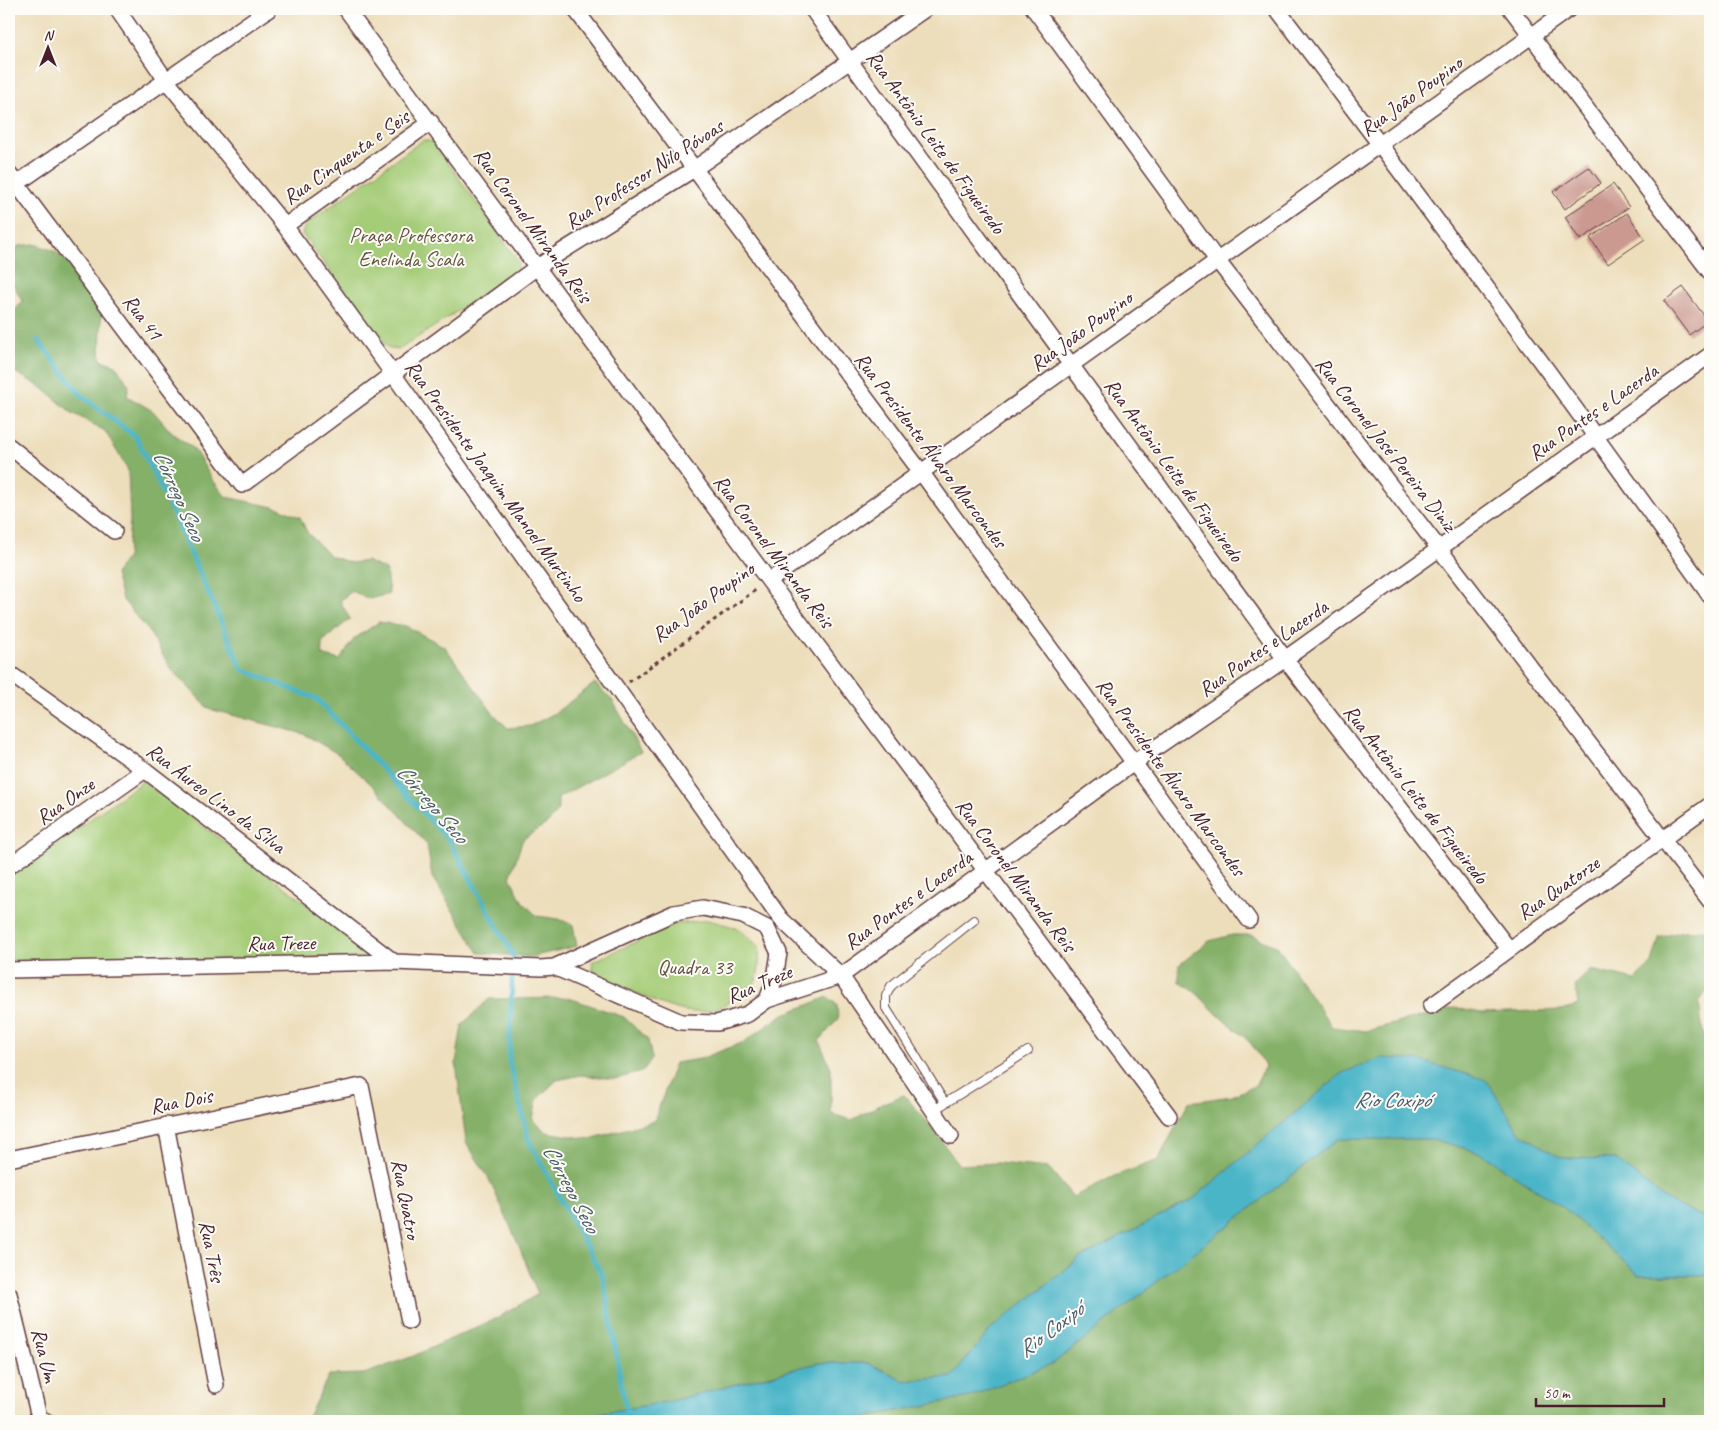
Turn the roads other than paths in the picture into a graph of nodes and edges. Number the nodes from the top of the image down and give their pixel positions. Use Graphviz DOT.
graph roads {
  1 [pos="117,9"];
  2 [pos="269,9"];
  3 [pos="346,9"];
  4 [pos="575,9"];
  5 [pos="812,9"];
  6 [pos="925,9"];
  7 [pos="1034,9"];
  8 [pos="1277,9"];
  9 [pos="1511,9"];
  10 [pos="1570,9"];
  11 [pos="1531,36"];
  12 [pos="851,61"];
  13 [pos="166,80"];
  14 [pos="431,122"];
  15 [pos="1380,144"];
  16 [pos="694,169"];
  17 [pos="11,182"];
  18 [pos="285,226"];
  19 [pos="1217,260"];
  20 [pos="537,267"];
  21 [pos="1710,272"];
  22 [pos="1710,355"];
  23 [pos="1071,365"];
  24 [pos="393,374"];
  25 [pos="1597,437"];
  26 [pos="9,446"];
  27 [pos="921,472"];
  28 [pos="242,485"];
  29 [pos="114,531"];
  30 [pos="1439,548"];
  31 [pos="769,580"];
  32 [pos="1710,596"];
  33 [pos="1285,659"];
  34 [pos="9,673"];
  35 [pos="1135,762"];
  36 [pos="146,770"];
  37 [pos="1710,805"];
  38 [pos="1662,840"];
  39 [pos="9,866"];
  40 [pos="986,869"];
  41 [pos="1710,901"];
  42 [pos="781,919"];
  43 [pos="974,920"];
  44 [pos="1249,920"];
  45 [pos="767,928"];
  46 [pos="1509,949"];
  47 [pos="394,962"];
  48 [pos="548,967"];
  49 [pos="9,970"];
  50 [pos="841,976"];
  51 [pos="767,1000"];
  52 [pos="1430,1006"];
  53 [pos="1028,1051"];
  54 [pos="361,1086"];
  55 [pos="939,1106"];
  56 [pos="1169,1116"];
  57 [pos="166,1125"];
  58 [pos="951,1136"];
  59 [pos="9,1159"];
  60 [pos="9,1294"];
  61 [pos="409,1321"];
  62 [pos="216,1384"];
  63 [pos="46,1421"];
  1 -- 13 [label="street, Rua Presidente Joaquim Manoel Murtinho"];
  2 -- 13 [label="street"];
  3 -- 14 [label="street, Rua Coronel Miranda Reis"];
  4 -- 16 [label="street, Rua Presidente Álvaro Marcondes"];
  5 -- 12 [label="street, Rua Antônio Leite de Figueiredo"];
  6 -- 12 [label="street, Rua Professor Nilo Póvoas"];
  7 -- 19 [label="street, Rua Coronel José Pereira Diniz"];
  8 -- 15 [label="street"];
  9 -- 11 [label="street"];
  10 -- 11 [label="street, Rua João Poupino"];
  11 -- 15 [label="street, Rua João Poupino"];
  11 -- 21 [label="street"];
  12 -- 16 [label="street, Rua Professor Nilo Póvoas"];
  12 -- 23 [label="street, Rua Antônio Leite de Figueiredo"];
  13 -- 17 [label="street"];
  13 -- 18 [label="street, Rua Presidente Joaquim Manoel Murtinho"];
  14 -- 18 [label="street, Rua Cinquenta e Seis"];
  14 -- 20 [label="street, Rua Coronel Miranda Reis"];
  15 -- 19 [label="street, Rua João Poupino"];
  15 -- 25 [label="street"];
  16 -- 20 [label="street, Rua Professor Nilo Póvoas"];
  16 -- 27 [label="street, Rua Presidente Álvaro Marcondes"];
  17 -- 28 [label="street, Rua 41"];
  18 -- 24 [label="street, Rua Presidente Joaquim Manoel Murtinho"];
  19 -- 23 [label="street, Rua João Poupino"];
  19 -- 30 [label="street, Rua Coronel José Pereira Diniz"];
  20 -- 24 [label="street, Rua Professor Nilo Póvoas"];
  20 -- 31 [label="street, Rua Coronel Miranda Reis"];
  22 -- 25 [label="street, Rua Pontes e Lacerda"];
  23 -- 27 [label="street, Rua João Poupino"];
  23 -- 33 [label="street, Rua Antônio Leite de Figueiredo"];
  24 -- 28 [label="street, Rua Professor Nilo Póvoas"];
  24 -- 42 [label="street, Rua Presidente Joaquim Manoel Murtinho"];
  25 -- 30 [label="street, Rua Pontes e Lacerda"];
  25 -- 32 [label="street"];
  26 -- 29 [label="street"];
  27 -- 31 [label="street, Rua João Poupino"];
  27 -- 35 [label="street, Rua Presidente Álvaro Marcondes"];
  30 -- 33 [label="street, Rua Pontes e Lacerda"];
  30 -- 38 [label="street, Rua Coronel José Pereira Diniz"];
  31 -- 40 [label="street, Rua Coronel Miranda Reis"];
  33 -- 35 [label="street, Rua Pontes e Lacerda"];
  33 -- 46 [label="street, Rua Antônio Leite de Figueiredo"];
  34 -- 36 [label="street, Rua Áureo Lino da Silva"];
  35 -- 40 [label="street, Rua Pontes e Lacerda"];
  35 -- 44 [label="street, Rua Presidente Álvaro Marcondes"];
  36 -- 39 [label="street, Rua Onze"];
  36 -- 47 [label="street, Rua Áureo Lino da Silva"];
  37 -- 38 [label="street, Rua Quatorze"];
  38 -- 41 [label="street, Rua Coronel José Pereira Diniz"];
  38 -- 46 [label="street, Rua Quatorze"];
  40 -- 50 [label="street, Rua Pontes e Lacerda"];
  40 -- 56 [label="street, Rua Coronel Miranda Reis"];
  42 -- 45 [label="street"];
  42 -- 50 [label="street, Rua Presidente Joaquim Manoel Murtinho"];
  43 -- 55 [label="lane"];
  45 -- 48 [label="street, Rua Treze"];
  45 -- 51 [label="street"];
  46 -- 52 [label="street, Rua Quatorze"];
  47 -- 48 [label="street, Rua Treze"];
  47 -- 49 [label="street, Rua Treze"];
  48 -- 51 [label="street, Rua Treze"];
  50 -- 51 [label="street, Rua Treze"];
  50 -- 55 [label="street, Rua Presidente Joaquim Manoel Murtinho"];
  53 -- 55 [label="lane"];
  54 -- 57 [label="street, Rua Dois"];
  54 -- 61 [label="street, Rua Quatro"];
  55 -- 58 [label="street, Rua Presidente Joaquim Manoel Murtinho"];
  57 -- 59 [label="street, Rua Dois"];
  57 -- 62 [label="street, Rua Três"];
  60 -- 63 [label="street, Rua Um"];
}
